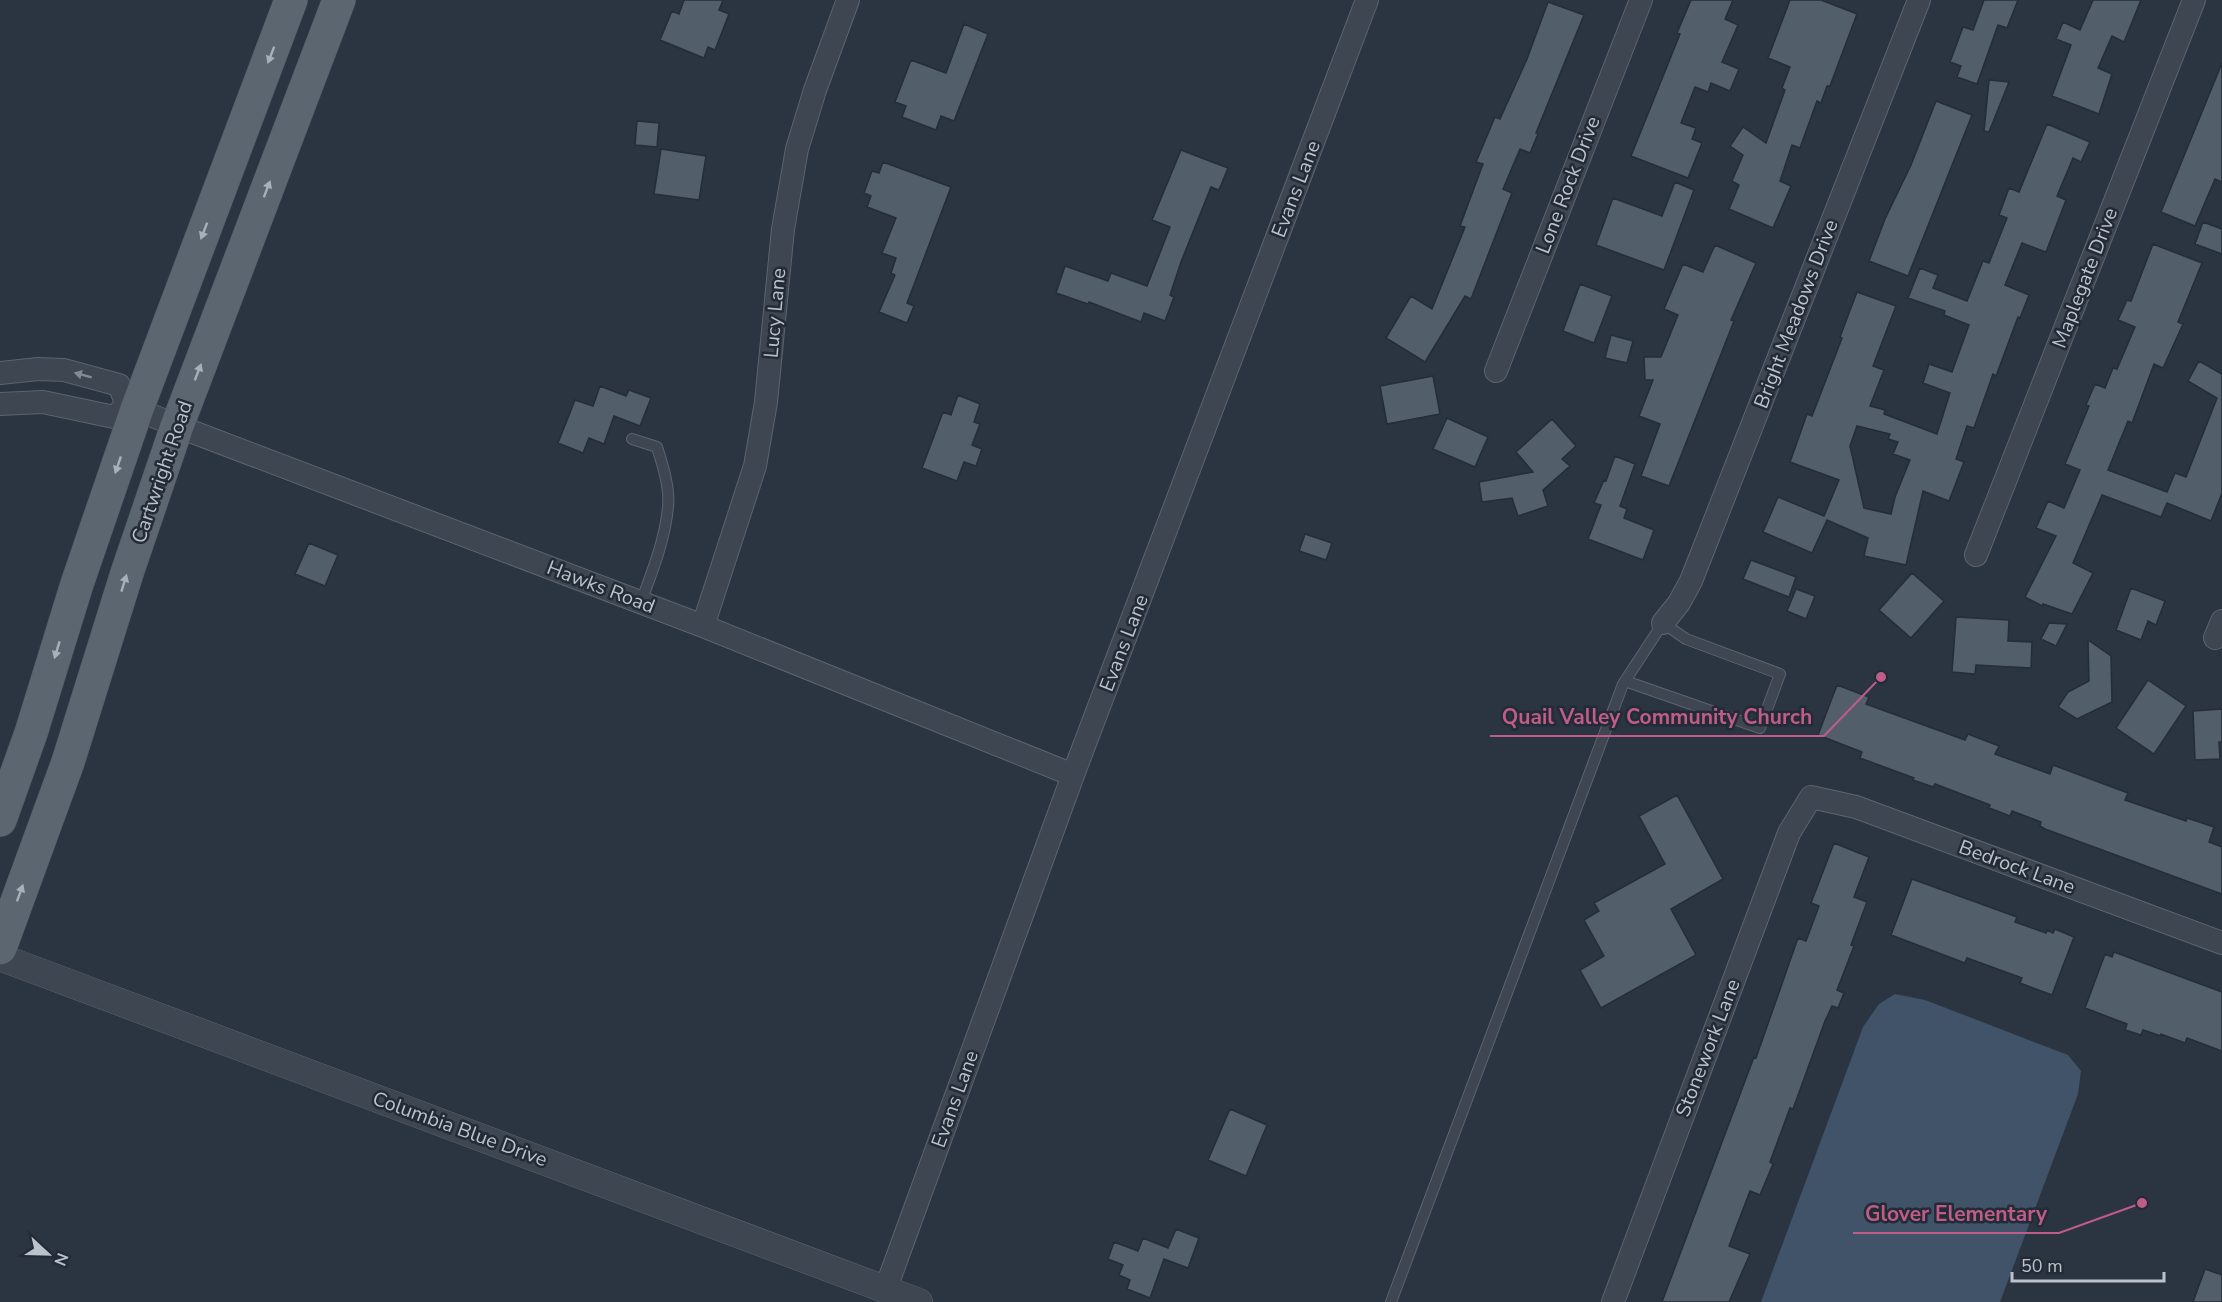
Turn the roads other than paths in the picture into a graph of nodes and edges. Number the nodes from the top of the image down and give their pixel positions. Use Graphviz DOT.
graph roads {
  1 [pos="291,0"];
  2 [pos="339,0"];
  3 [pos="848,0"];
  4 [pos="1367,0"];
  5 [pos="1641,0"];
  6 [pos="1919,0"];
  7 [pos="2194,0"];
  8 [pos="1496,371"];
  9 [pos="0,373"];
  10 [pos="0,404"];
  11 [pos="132,407"];
  12 [pos="177,426"];
  13 [pos="632,439"];
  14 [pos="1976,555"];
  15 [pos="640,602"];
  16 [pos="1663,623"];
  17 [pos="703,626"];
  18 [pos="1625,681"];
  19 [pos="1073,776"];
  20 [pos="1811,797"];
  21 [pos="0,820"];
  22 [pos="2222,943"];
  23 [pos="0,948"];
  24 [pos="0,957"];
  25 [pos="886,1288"];
  26 [pos="919,1302"];
  27 [pos="1391,1302"];
  28 [pos="1613,1302"];
  1 -- 11 [label="main road, one-way"];
  12 -- 2 [label="main road, Cartwright Road, one-way"];
  3 -- 17 [label="street, Lucy Lane"];
  4 -- 19 [label="street, Evans Lane"];
  5 -- 8 [label="street, Lone Rock Drive"];
  6 -- 16 [label="street, Bright Meadows Drive"];
  7 -- 14 [label="street, Maplegate Drive"];
  11 -- 9 [label="street, Hawks Road, one-way"];
  10 -- 11 [label="street"];
  11 -- 12 [label="street, Hawks Road"];
  11 -- 21 [label="main road, one-way"];
  12 -- 15 [label="street, Hawks Road"];
  23 -- 12 [label="main road, Cartwright Road, one-way"];
  13 -- 15 [label="lane"];
  15 -- 17 [label="street, Hawks Road"];
  16 -- 18 [label="lane"];
  16 -- 18 [label="lane"];
  17 -- 19 [label="street, Hawks Road"];
  18 -- 27 [label="lane"];
  19 -- 25 [label="street, Evans Lane"];
  20 -- 22 [label="street, Bedrock Lane"];
  20 -- 28 [label="street, Stonework Lane"];
  24 -- 25 [label="street, Columbia Blue Drive"];
  25 -- 26 [label="street, Columbia Blue Drive"];
}
